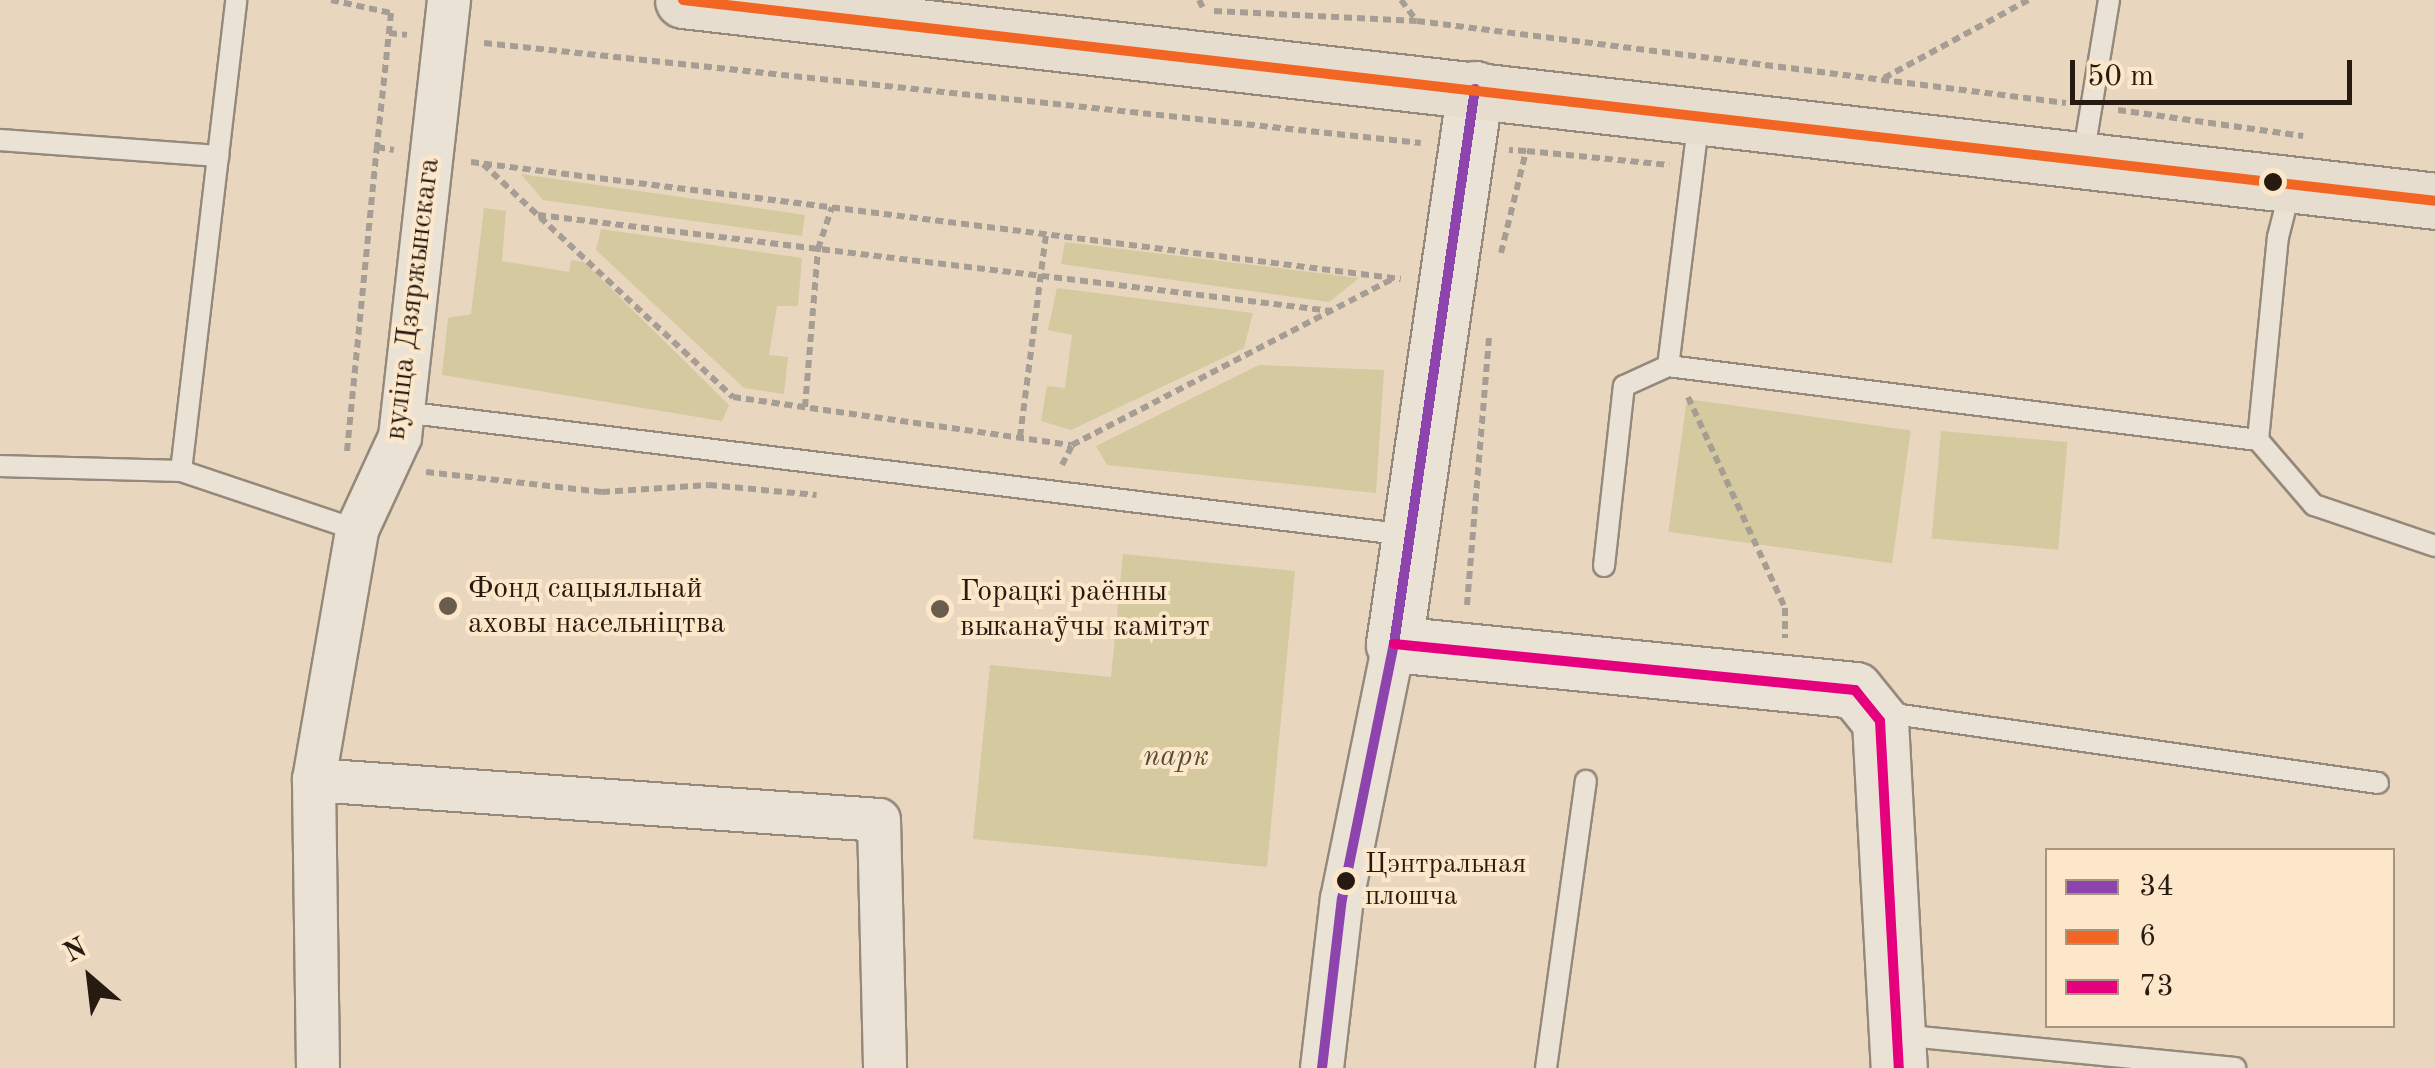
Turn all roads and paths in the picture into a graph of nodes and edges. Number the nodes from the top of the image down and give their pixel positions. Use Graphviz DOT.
graph roads {
  1 [pos="236,0"];
  2 [pos="331,0"];
  3 [pos="683,0"];
  4 [pos="1199,0"];
  5 [pos="1401,0"];
  6 [pos="2028,0"];
  7 [pos="2108,0"];
  8 [pos="360,3"];
  9 [pos="1186,8"];
  10 [pos="1204,10"];
  11 [pos="447,19"];
  12 [pos="1417,22"];
  13 [pos="388,33"];
  14 [pos="1737,60"];
  15 [pos="1883,78"];
  16 [pos="1474,89"];
  17 [pos="1700,114"];
  18 [pos="0,140"];
  19 [pos="1438,145"];
  20 [pos="376,148"];
  21 [pos="1526,151"];
  22 [pos="218,156"];
  23 [pos="432,157"];
  24 [pos="2083,160"];
  25 [pos="482,163"];
  26 [pos="2291,184"];
  27 [pos="2435,200"];
  28 [pos="832,207"];
  29 [pos="538,216"];
  30 [pos="1046,234"];
  31 [pos="818,249"];
  32 [pos="1042,276"];
  33 [pos="1393,278"];
  34 [pos="1446,285"];
  35 [pos="1330,311"];
  36 [pos="1490,327"];
  37 [pos="1668,366"];
  38 [pos="1684,389"];
  39 [pos="805,407"];
  40 [pos="404,412"];
  41 [pos="1020,437"];
  42 [pos="2258,440"];
  43 [pos="1072,444"];
  44 [pos="0,466"];
  45 [pos="387,466"];
  46 [pos="181,471"];
  47 [pos="1049,492"];
  48 [pos="828,496"];
  49 [pos="356,530"];
  50 [pos="1410,536"];
  51 [pos="2435,546"];
  52 [pos="1604,566"];
  53 [pos="1394,644"];
  54 [pos="1462,650"];
  55 [pos="1785,680"];
  56 [pos="1872,711"];
  57 [pos="314,780"];
  58 [pos="1586,781"];
  59 [pos="2378,783"];
  60 [pos="1898,1051"];
  61 [pos="318,1068"];
  62 [pos="885,1068"];
  63 [pos="1322,1068"];
  64 [pos="1546,1068"];
  65 [pos="2235,1068"];
  1 -- 22 [label="lane"];
  2 -- 8 [label="path"];
  3 -- 16 [label="main road"];
  4 -- 10 [label="path"];
  5 -- 12 [label="path"];
  6 -- 15 [label="path"];
  7 -- 24 [label="lane"];
  8 -- 13 [label="path"];
  9 -- 10 [label="path"];
  10 -- 12 [label="path"];
  11 -- 13 [label="path"];
  11 -- 19 [label="path"];
  11 -- 23 [label="street, вуліца Дзяржынскага"];
  12 -- 14 [label="path"];
  13 -- 20 [label="path"];
  16 -- 17 [label="main road"];
  16 -- 34 [label="main road"];
  17 -- 24 [label="main road"];
  17 -- 37 [label="lane"];
  18 -- 22 [label="lane"];
  20 -- 23 [label="path"];
  20 -- 45 [label="path"];
  21 -- 34 [label="path"];
  22 -- 46 [label="lane"];
  23 -- 25 [label="path"];
  23 -- 40 [label="street, вуліца Дзяржынскага"];
  24 -- 26 [label="main road"];
  25 -- 28 [label="path"];
  25 -- 29 [label="path"];
  26 -- 27 [label="main road"];
  26 -- 42 [label="lane"];
  28 -- 30 [label="path"];
  28 -- 31 [label="path"];
  29 -- 31 [label="path"];
  29 -- 39 [label="path"];
  30 -- 32 [label="path"];
  30 -- 33 [label="path"];
  31 -- 32 [label="path"];
  31 -- 39 [label="path"];
  32 -- 35 [label="path"];
  32 -- 41 [label="path"];
  33 -- 34 [label="path"];
  33 -- 35 [label="path"];
  34 -- 50 [label="main road"];
  35 -- 43 [label="path"];
  36 -- 54 [label="path"];
  37 -- 42 [label="lane"];
  37 -- 52 [label="lane"];
  38 -- 55 [label="path"];
  39 -- 41 [label="path"];
  40 -- 45 [label="street, вуліца Дзяржынскага"];
  40 -- 47 [label="lane"];
  41 -- 43 [label="path"];
  42 -- 51 [label="lane"];
  43 -- 47 [label="path"];
  44 -- 46 [label="lane"];
  45 -- 48 [label="path"];
  45 -- 49 [label="street, вуліца Дзяржынскага"];
  46 -- 49 [label="lane"];
  47 -- 50 [label="lane"];
  49 -- 57 [label="street, вуліца Дзяржынскага"];
  50 -- 53 [label="main road"];
  53 -- 54 [label="main road"];
  53 -- 63 [label="street"];
  54 -- 55 [label="main road"];
  55 -- 56 [label="main road"];
  56 -- 59 [label="lane"];
  56 -- 60 [label="main road"];
  57 -- 61 [label="street, вуліца Дзяржынскага"];
  57 -- 62 [label="street"];
  58 -- 64 [label="lane"];
  60 -- 65 [label="lane"];
}
